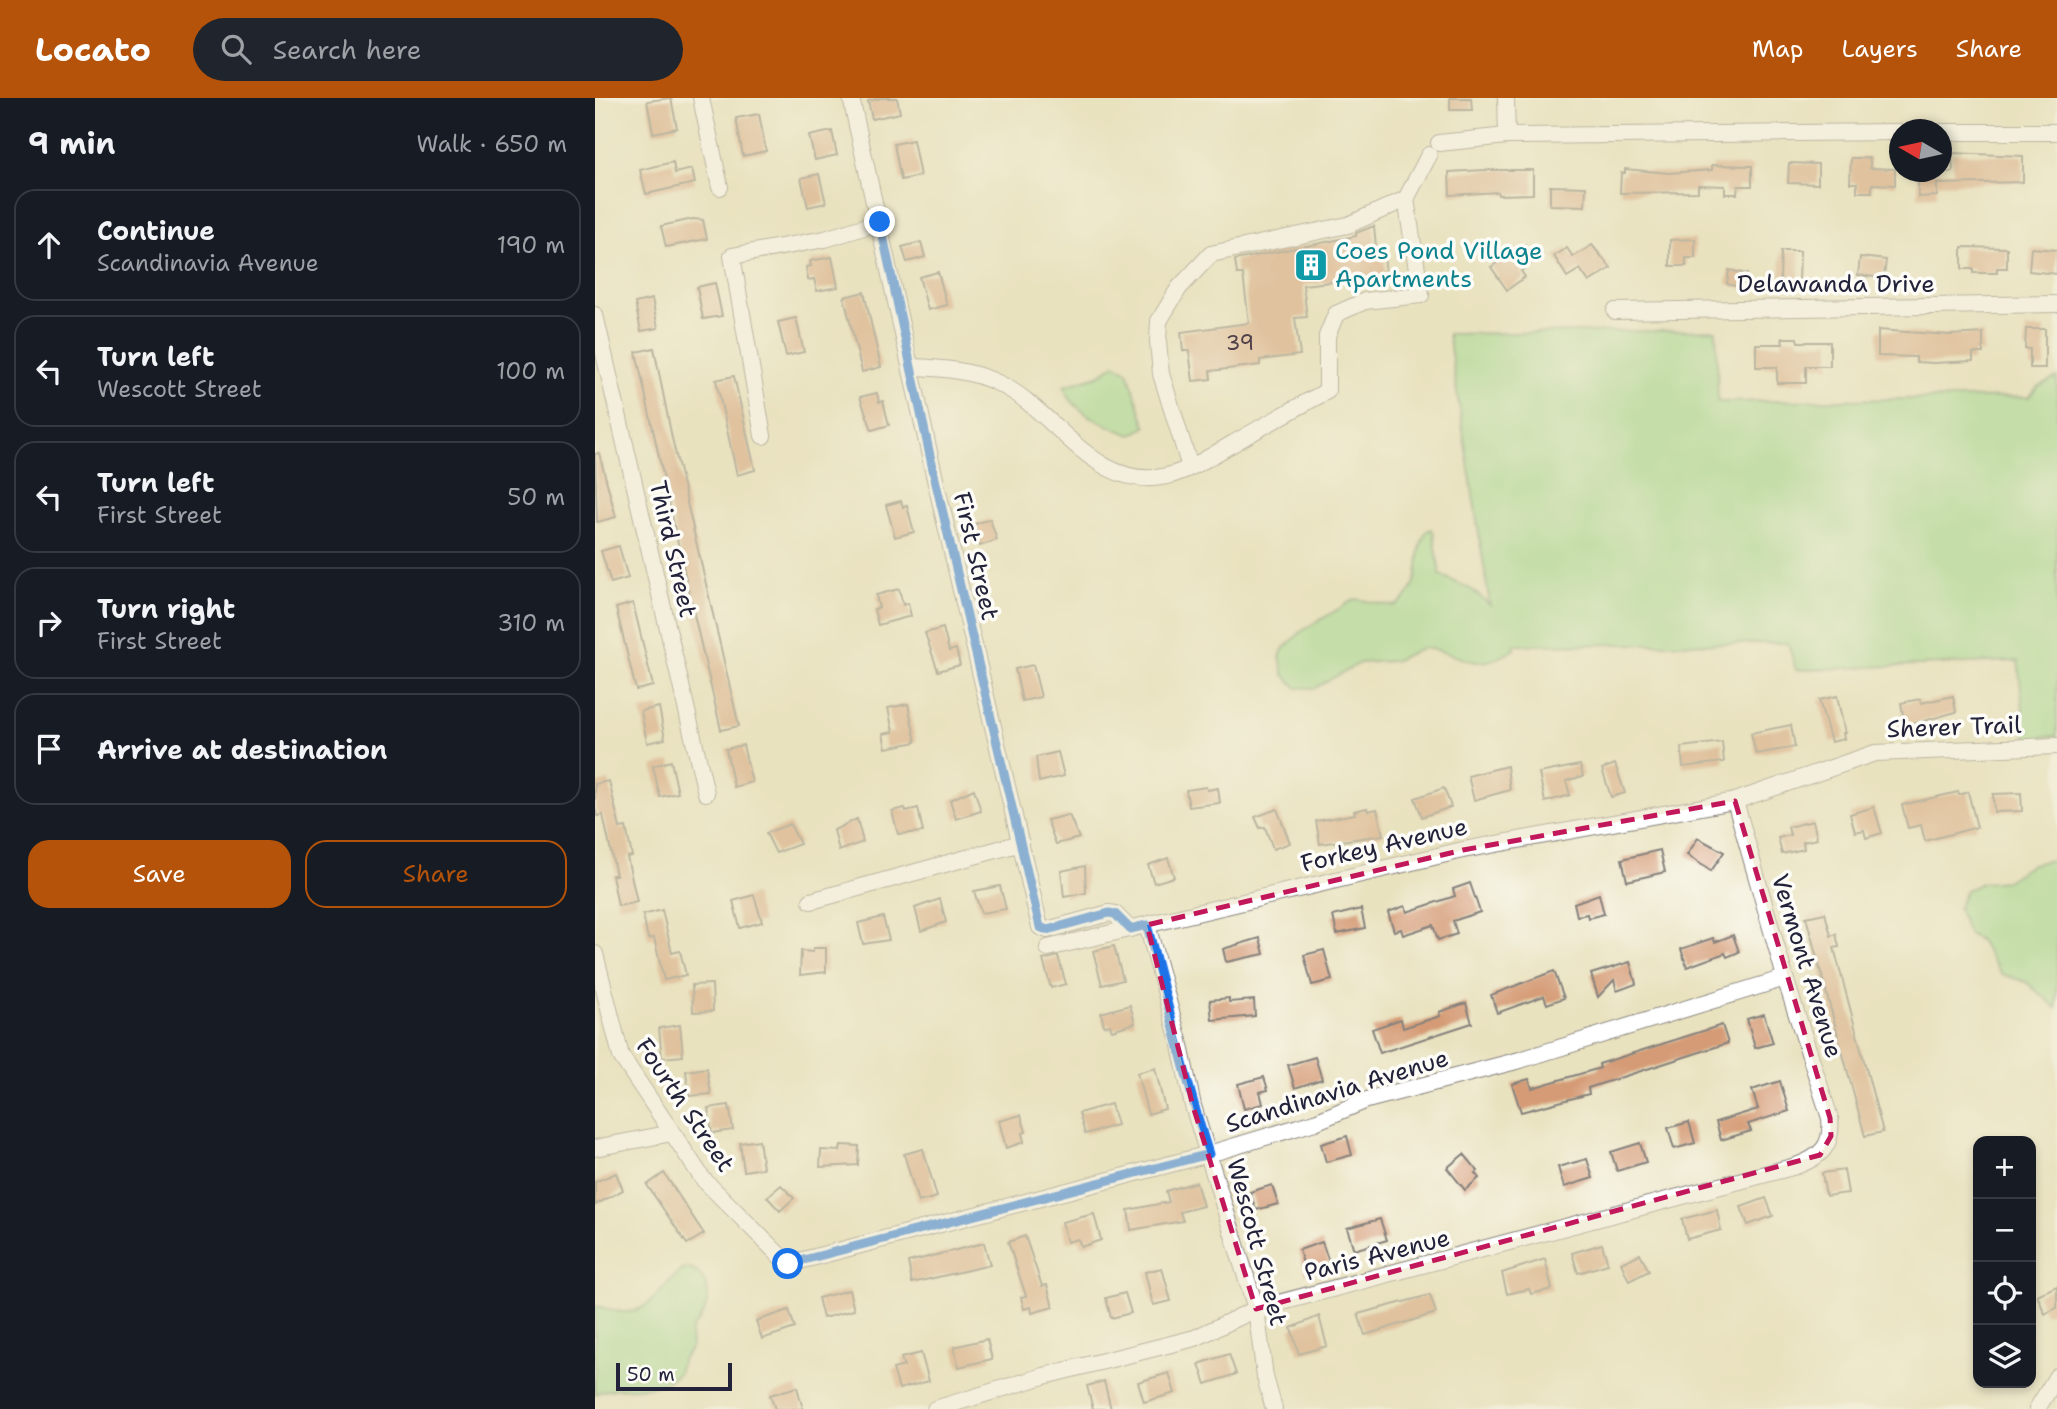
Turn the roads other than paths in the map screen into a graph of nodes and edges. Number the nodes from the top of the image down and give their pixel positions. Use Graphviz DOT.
graph roads {
  1 [pos="701,98"];
  2 [pos="851,98"];
  3 [pos="1506,98"];
  4 [pos="1889,132"];
  5 [pos="1952,132"];
  6 [pos="2057,132"];
  7 [pos="1507,135"];
  8 [pos="720,187"];
  9 [pos="1406,199"];
  10 [pos="880,222"];
  11 [pos="2057,304"];
  12 [pos="1615,311"];
  13 [pos="595,315"];
  14 [pos="911,367"];
  15 [pos="763,436"];
  16 [pos="1190,467"];
  17 [pos="2057,746"];
  18 [pos="706,793"];
  19 [pos="1735,801"];
  20 [pos="1021,843"];
  21 [pos="811,901"];
  22 [pos="1147,925"];
  23 [pos="1130,929"];
  24 [pos="1048,948"];
  25 [pos="595,954"];
  26 [pos="1785,978"];
  27 [pos="672,1133"];
  28 [pos="1828,1144"];
  29 [pos="595,1149"];
  30 [pos="1209,1154"];
  31 [pos="779,1257"];
  32 [pos="1256,1309"];
  33 [pos="2057,1376"];
  34 [pos="935,1409"];
  35 [pos="1274,1409"];
  36 [pos="2037,1409"];
  1 -- 8 [label="street"];
  2 -- 10 [label="street, First Street"];
  3 -- 7 [label="street"];
  4 -- 7 [label="street"];
  5 -- 6 [label="street"];
  7 -- 9 [label="street"];
  9 -- 16 [label="street"];
  9 -- 16 [label="street"];
  10 -- 14 [label="street, First Street"];
  10 -- 15 [label="street"];
  11 -- 12 [label="street, Delawanda Drive"];
  13 -- 18 [label="street, Third Street"];
  14 -- 16 [label="street"];
  14 -- 20 [label="street, First Street"];
  17 -- 19 [label="street, Sherer Trail"];
  19 -- 22 [label="street, Forkey Avenue"];
  19 -- 26 [label="street, Vermont Avenue"];
  20 -- 21 [label="street"];
  20 -- 23 [label="street, First Street"];
  22 -- 23 [label="street, Forkey Avenue"];
  22 -- 30 [label="street, Wescott Street"];
  23 -- 24 [label="street, Forkey Avenue"];
  25 -- 27 [label="street, Fourth Street"];
  26 -- 28 [label="street, Vermont Avenue"];
  26 -- 30 [label="street, Scandinavia Avenue"];
  27 -- 29 [label="street"];
  27 -- 31 [label="street, Fourth Street"];
  28 -- 32 [label="street, Paris Avenue"];
  30 -- 31 [label="street, Scandinavia Avenue"];
  30 -- 32 [label="street, Wescott Street"];
  32 -- 34 [label="street, Paris Avenue"];
  32 -- 35 [label="street, Wescott Street"];
  33 -- 36 [label="street"];
}
